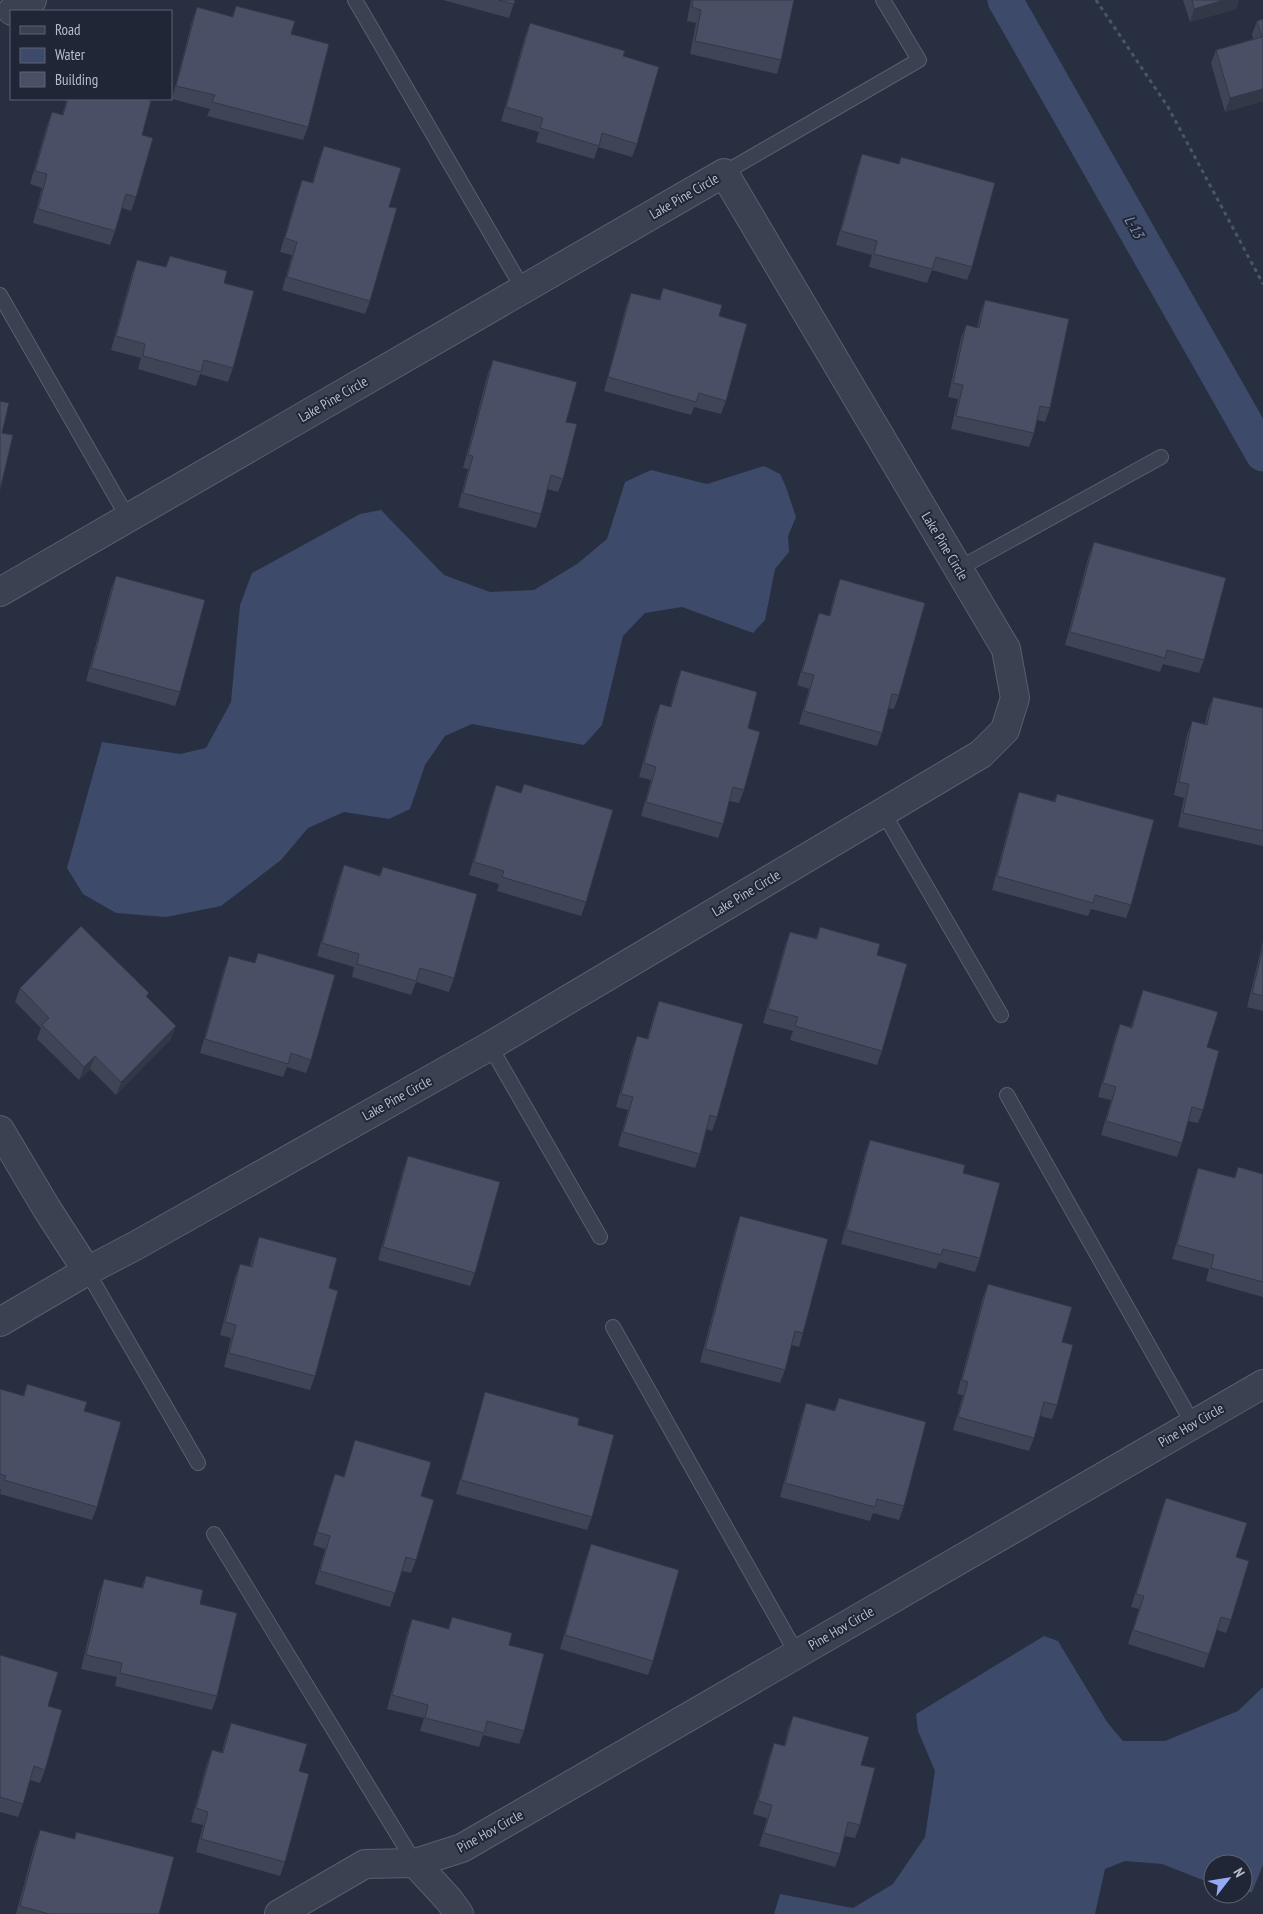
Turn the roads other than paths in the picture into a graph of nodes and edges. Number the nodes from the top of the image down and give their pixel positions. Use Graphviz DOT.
graph roads {
  1 [pos="32,0"];
  2 [pos="355,0"];
  3 [pos="884,0"];
  4 [pos="15,10"];
  5 [pos="724,173"];
  6 [pos="523,289"];
  7 [pos="0,295"];
  8 [pos="1161,457"];
  9 [pos="128,518"];
  10 [pos="958,569"];
  11 [pos="0,592"];
  12 [pos="883,812"];
  13 [pos="1001,1015"];
  14 [pos="490,1046"];
  15 [pos="1007,1095"];
  16 [pos="0,1130"];
  17 [pos="600,1237"];
  18 [pos="87,1271"];
  19 [pos="0,1322"];
  20 [pos="613,1327"];
  21 [pos="1263,1384"];
  22 [pos="1193,1424"];
  23 [pos="198,1462"];
  24 [pos="214,1534"];
  25 [pos="797,1654"];
  26 [pos="415,1863"];
  27 [pos="279,1914"];
  28 [pos="459,1914"];
  1 -- 4 [label="street"];
  2 -- 6 [label="lane"];
  3 -- 5 [label="lane"];
  5 -- 6 [label="street, Lake Pine Circle"];
  5 -- 10 [label="street, Lake Pine Circle"];
  6 -- 9 [label="street, Lake Pine Circle"];
  7 -- 9 [label="lane"];
  8 -- 10 [label="lane"];
  9 -- 11 [label="street, Lake Pine Circle"];
  10 -- 12 [label="street, Lake Pine Circle"];
  12 -- 13 [label="lane"];
  12 -- 14 [label="street, Lake Pine Circle"];
  14 -- 17 [label="lane"];
  14 -- 18 [label="street, Lake Pine Circle"];
  15 -- 22 [label="lane"];
  16 -- 18 [label="street"];
  18 -- 19 [label="street, Lake Pine Circle"];
  18 -- 23 [label="lane"];
  20 -- 25 [label="lane"];
  21 -- 22 [label="street, Pine Hov Circle"];
  22 -- 25 [label="street, Pine Hov Circle"];
  24 -- 26 [label="lane"];
  25 -- 26 [label="street, Pine Hov Circle"];
  26 -- 27 [label="street, Pine Hov Circle"];
  26 -- 28 [label="street"];
}
